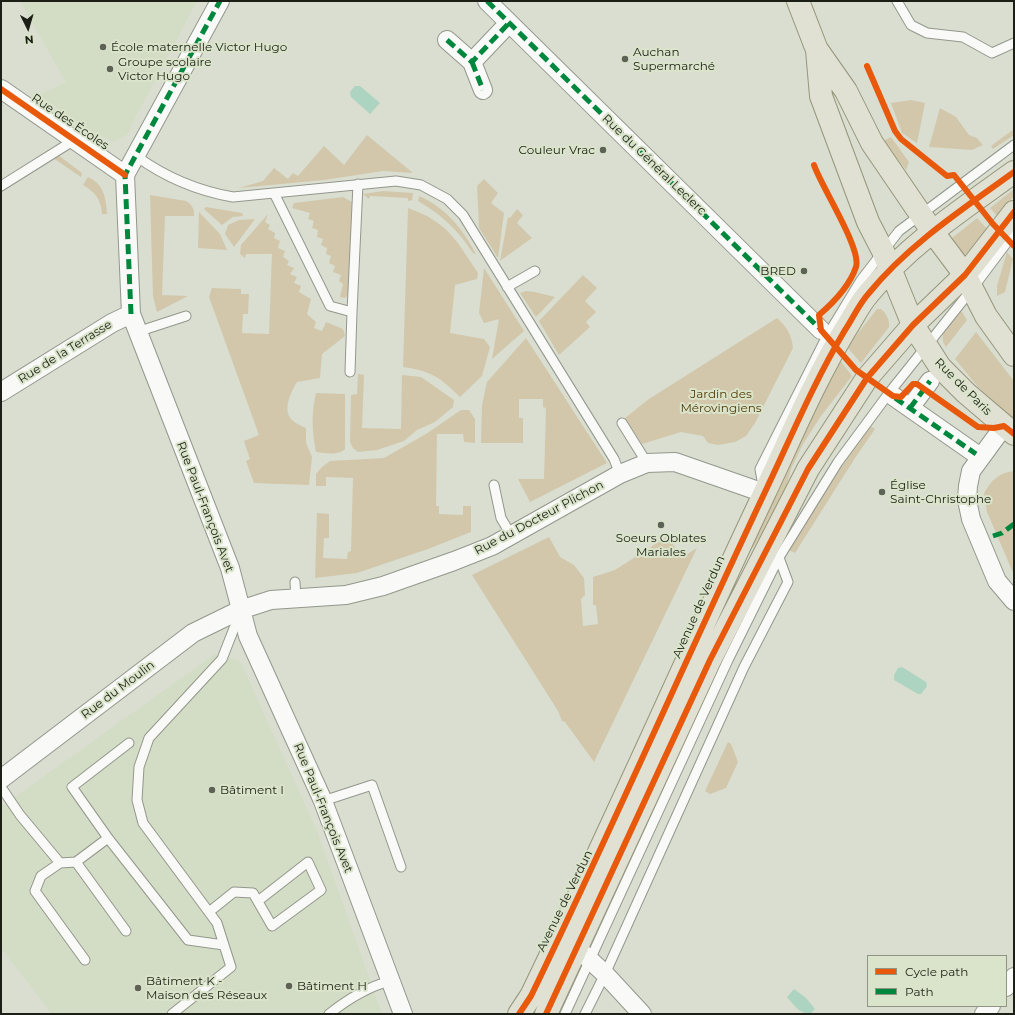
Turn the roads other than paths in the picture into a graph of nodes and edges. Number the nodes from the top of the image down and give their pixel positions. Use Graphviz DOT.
graph roads {
  1 [pos="220,1"];
  2 [pos="487,1"];
  3 [pos="798,1"];
  4 [pos="898,1"];
  5 [pos="509,23"];
  6 [pos="447,40"];
  7 [pos="1014,43"];
  8 [pos="817,50"];
  9 [pos="472,62"];
  10 [pos="1,89"];
  11 [pos="483,90"];
  12 [pos="76,139"];
  13 [pos="1014,144"];
  14 [pos="136,156"];
  15 [pos="1014,172"];
  16 [pos="125,175"];
  17 [pos="358,184"];
  18 [pos="1,186"];
  19 [pos="274,193"];
  20 [pos="1014,212"];
  21 [pos="920,213"];
  22 [pos="932,231"];
  23 [pos="1014,233"];
  24 [pos="887,260"];
  25 [pos="536,271"];
  26 [pos="969,282"];
  27 [pos="507,287"];
  28 [pos="352,312"];
  29 [pos="131,314"];
  30 [pos="186,316"];
  31 [pos="913,325"];
  32 [pos="821,330"];
  33 [pos="137,332"];
  34 [pos="926,347"];
  35 [pos="1014,355"];
  36 [pos="350,372"];
  37 [pos="930,380"];
  38 [pos="1,392"];
  39 [pos="893,396"];
  40 [pos="910,408"];
  41 [pos="622,423"];
  42 [pos="1009,430"];
  43 [pos="976,454"];
  44 [pos="647,463"];
  45 [pos="620,474"];
  46 [pos="494,485"];
  47 [pos="764,493"];
  48 [pos="776,529"];
  49 [pos="511,535"];
  50 [pos="778,560"];
  51 [pos="1014,601"];
  52 [pos="240,610"];
  53 [pos="129,743"];
  54 [pos="1,778"];
  55 [pos="1,787"];
  56 [pos="323,801"];
  57 [pos="108,838"];
  58 [pos="76,862"];
  59 [pos="60,863"];
  60 [pos="400,868"];
  61 [pos="258,901"];
  62 [pos="209,912"];
  63 [pos="126,931"];
  64 [pos="224,945"];
  65 [pos="583,954"];
  66 [pos="85,960"];
  67 [pos="605,974"];
  68 [pos="1014,977"];
  69 [pos="390,981"];
  70 [pos="1007,986"];
  71 [pos="172,1014"];
  72 [pos="329,1014"];
  73 [pos="403,1014"];
  74 [pos="519,1014"];
  75 [pos="546,1014"];
  76 [pos="565,1014"];
  77 [pos="585,1014"];
  78 [pos="642,1014"];
  1 -- 14 [label="street"];
  2 -- 5 [label="street, Rue du Général Leclerc"];
  3 -- 8 [label="main road"];
  4 -- 7 [label="lane"];
  5 -- 9 [label="street"];
  5 -- 32 [label="street, Rue du Général Leclerc"];
  6 -- 9 [label="street"];
  8 -- 21 [label="main road"];
  8 -- 24 [label="main road, Rue de Paris"];
  9 -- 11 [label="street"];
  10 -- 12 [label="street, Rue des Écoles"];
  12 -- 16 [label="street, Rue des Écoles"];
  12 -- 18 [label="lane"];
  13 -- 21 [label="lane, Avenue de Verdun"];
  14 -- 16 [label="street"];
  14 -- 19 [label="lane"];
  15 -- 22 [label="main road, Avenue de Verdun"];
  16 -- 29 [label="street, Rue Paul-François Avet"];
  17 -- 19 [label="lane"];
  17 -- 27 [label="lane"];
  17 -- 28 [label="lane"];
  19 -- 28 [label="lane"];
  20 -- 26 [label="main road"];
  21 -- 22 [label="main road"];
  21 -- 24 [label="lane, Avenue de Verdun"];
  22 -- 24 [label="main road, Avenue de Verdun"];
  22 -- 26 [label="main road"];
  23 -- 26 [label="lane"];
  24 -- 31 [label="main road, Rue de Paris"];
  24 -- 47 [label="main road, Avenue de Verdun"];
  25 -- 27 [label="lane"];
  26 -- 31 [label="main road"];
  26 -- 34 [label="lane"];
  26 -- 35 [label="main road"];
  27 -- 45 [label="lane"];
  28 -- 36 [label="lane"];
  29 -- 33 [label="street, Rue Paul-François Avet"];
  29 -- 38 [label="street, Rue de la Terrasse"];
  30 -- 33 [label="lane"];
  31 -- 34 [label="main road, Rue de Paris"];
  31 -- 48 [label="main road"];
  33 -- 52 [label="street, Rue Paul-François Avet"];
  34 -- 42 [label="main road, Rue de Paris"];
  34 -- 50 [label="lane"];
  37 -- 40 [label="street"];
  39 -- 40 [label="street"];
  40 -- 43 [label="street"];
  41 -- 44 [label="lane"];
  42 -- 51 [label="street"];
  44 -- 45 [label="street, Rue du Docteur Plichon"];
  44 -- 47 [label="street, Rue du Docteur Plichon"];
  45 -- 49 [label="street, Rue du Docteur Plichon"];
  46 -- 49 [label="lane"];
  47 -- 74 [label="main road, Avenue de Verdun"];
  48 -- 50 [label="lane"];
  48 -- 65 [label="main road"];
  49 -- 52 [label="street, Rue du Docteur Plichon"];
  50 -- 65 [label="lane"];
  50 -- 67 [label="lane"];
  52 -- 54 [label="street, Rue du Moulin"];
  52 -- 56 [label="street, Rue Paul-François Avet"];
  52 -- 62 [label="lane"];
  53 -- 57 [label="lane"];
  55 -- 59 [label="lane"];
  56 -- 60 [label="lane"];
  56 -- 69 [label="street, Rue Paul-François Avet"];
  57 -- 58 [label="lane"];
  57 -- 64 [label="lane"];
  58 -- 59 [label="lane"];
  58 -- 63 [label="lane"];
  59 -- 66 [label="lane"];
  61 -- 61 [label="lane"];
  61 -- 62 [label="lane"];
  62 -- 64 [label="lane"];
  64 -- 71 [label="lane"];
  65 -- 67 [label="street"];
  65 -- 75 [label="main road"];
  65 -- 76 [label="lane"];
  67 -- 77 [label="lane"];
  67 -- 78 [label="street"];
  68 -- 70 [label="street"];
  69 -- 72 [label="lane"];
  69 -- 73 [label="street, Rue Paul-François Avet"];
}
